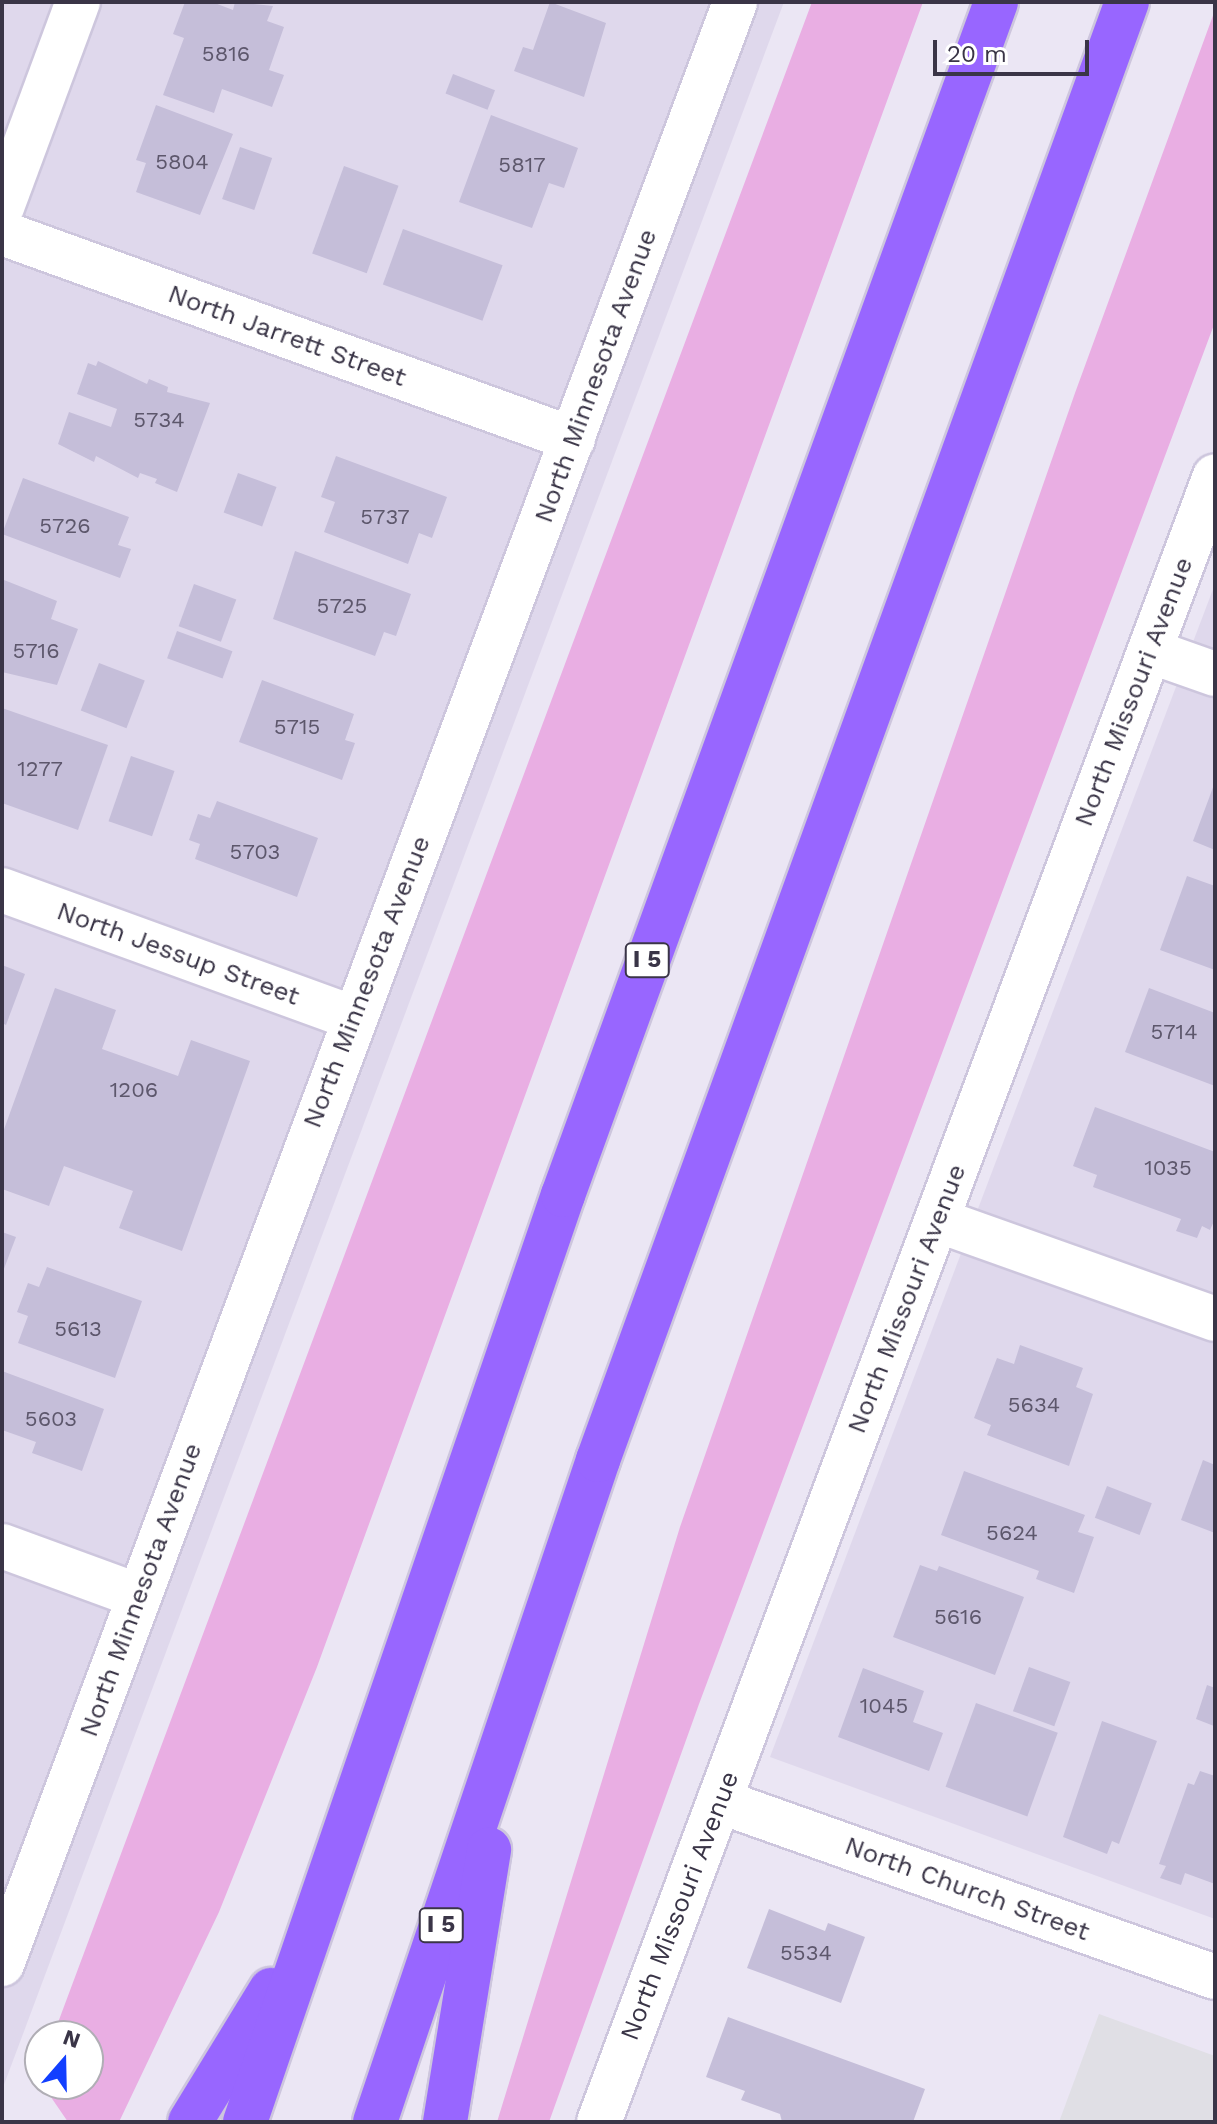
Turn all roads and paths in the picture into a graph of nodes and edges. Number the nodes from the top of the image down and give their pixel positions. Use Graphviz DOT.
graph roads {
  1 [pos="78,2"];
  2 [pos="735,2"];
  3 [pos="996,2"];
  4 [pos="1127,2"];
  5 [pos="2,207"];
  6 [pos="2,233"];
  7 [pos="573,439"];
  8 [pos="1215,476"];
  9 [pos="1150,651"];
  10 [pos="1215,674"];
  11 [pos="2,890"];
  12 [pos="353,1018"];
  13 [pos="937,1220"];
  14 [pos="1215,1319"];
  15 [pos="2,1546"];
  16 [pos="139,1596"];
  17 [pos="508,1729"];
  18 [pos="719,1801"];
  19 [pos="312,1923"];
  20 [pos="2,1964"];
  21 [pos="1215,1977"];
  22 [pos="190,2122"];
  23 [pos="245,2122"];
  24 [pos="375,2122"];
  25 [pos="445,2122"];
  26 [pos="599,2122"];
  1 -- 5 [label="street"];
  2 -- 7 [label="street, North Minnesota Avenue"];
  3 -- 19 [label="highway, I 5"];
  4 -- 17 [label="highway, I 5"];
  6 -- 7 [label="street, North Jarrett Street"];
  7 -- 12 [label="street, North Minnesota Avenue"];
  8 -- 9 [label="street, North Missouri Avenue"];
  9 -- 10 [label="street"];
  9 -- 13 [label="street, North Missouri Avenue"];
  11 -- 12 [label="street, North Jessup Street"];
  12 -- 16 [label="street, North Minnesota Avenue"];
  13 -- 14 [label="street"];
  13 -- 18 [label="street, North Missouri Avenue"];
  15 -- 16 [label="street"];
  16 -- 20 [label="street, North Minnesota Avenue"];
  17 -- 24 [label="highway, I 5"];
  17 -- 25 [label="highway"];
  18 -- 21 [label="street, North Church Street"];
  18 -- 26 [label="street, North Missouri Avenue"];
  19 -- 22 [label="highway"];
  19 -- 23 [label="highway, I 5"];
}
